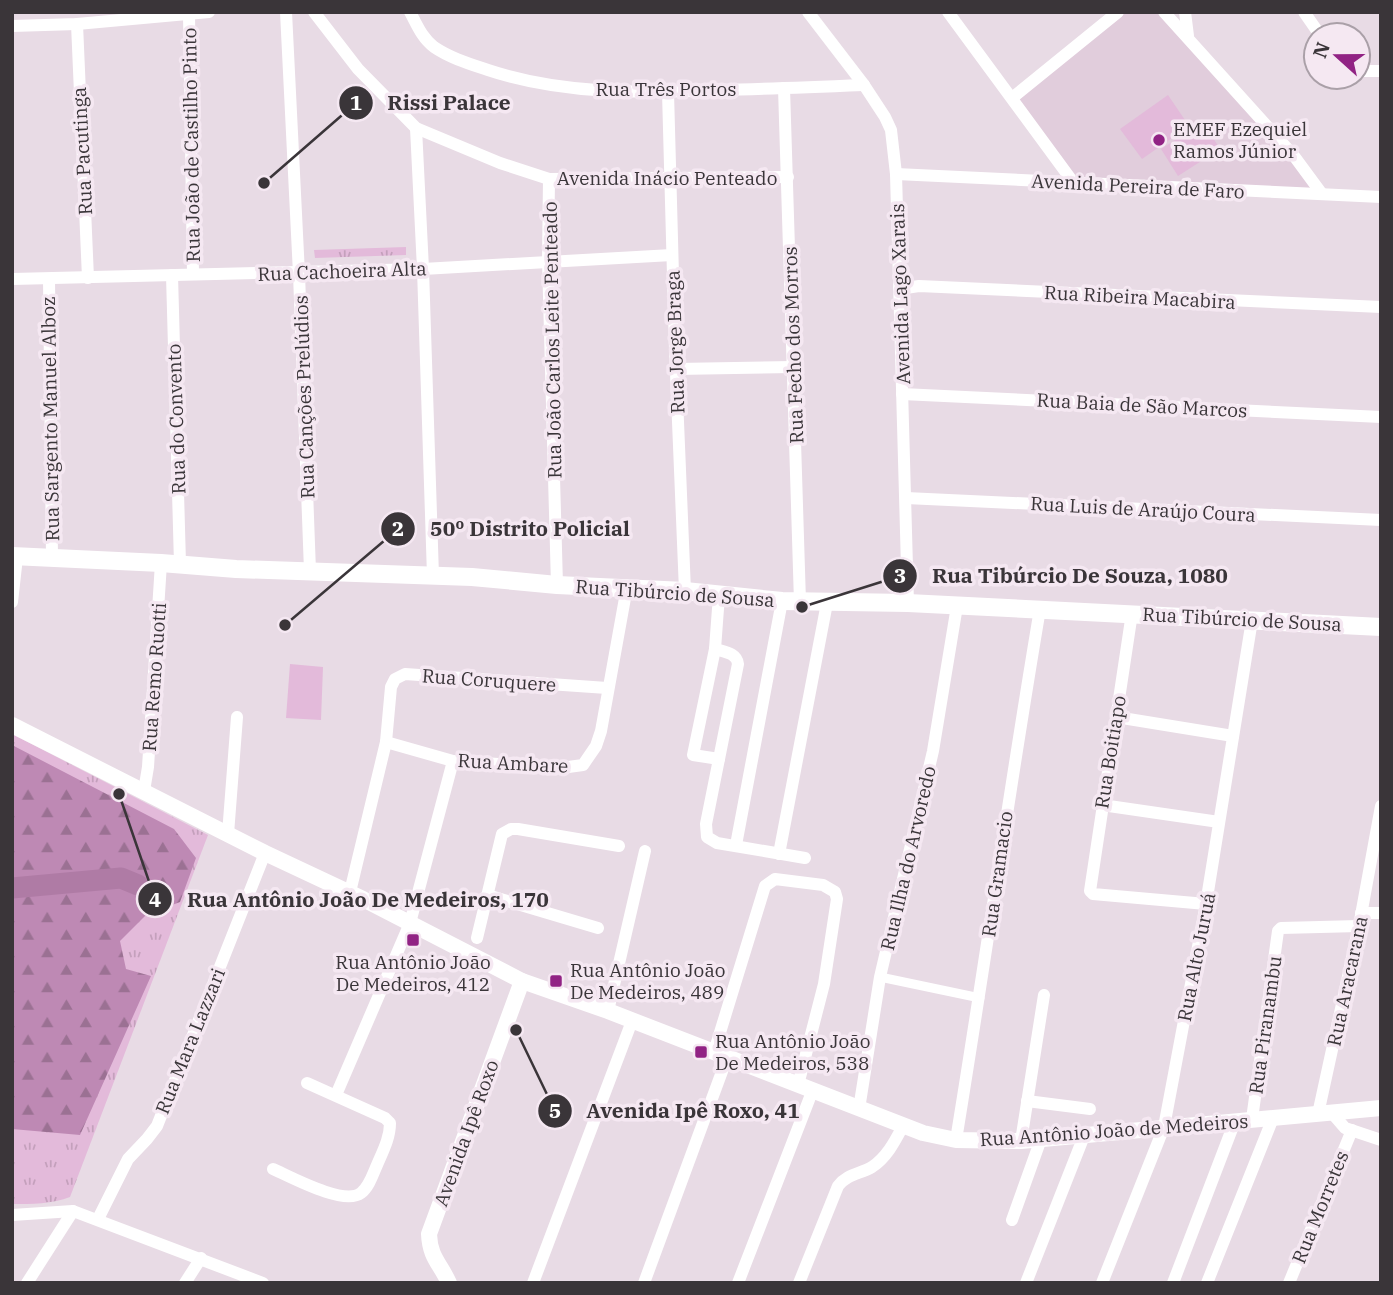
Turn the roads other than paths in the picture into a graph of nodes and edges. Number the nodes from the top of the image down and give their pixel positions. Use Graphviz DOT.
graph roads {
  1 [pos="209,12"];
  2 [pos="286,12"];
  3 [pos="314,12"];
  4 [pos="410,12"];
  5 [pos="808,12"];
  6 [pos="948,12"];
  7 [pos="1118,12"];
  8 [pos="1164,12"];
  9 [pos="1185,12"];
  10 [pos="189,15"];
  11 [pos="77,24"];
  12 [pos="12,26"];
  13 [pos="1188,37"];
  14 [pos="864,85"];
  15 [pos="784,88"];
  16 [pos="668,92"];
  17 [pos="1013,98"];
  18 [pos="416,128"];
  19 [pos="896,174"];
  20 [pos="788,177"];
  21 [pos="549,180"];
  22 [pos="670,180"];
  23 [pos="1073,182"];
  24 [pos="1322,194"];
  25 [pos="1381,197"];
  26 [pos="672,255"];
  27 [pos="548,261"];
  28 [pos="423,269"];
  29 [pos="192,274"];
  30 [pos="299,274"];
  31 [pos="172,275"];
  32 [pos="88,278"];
  33 [pos="12,279"];
  34 [pos="49,279"];
  35 [pos="899,289"];
  36 [pos="1381,307"];
  37 [pos="793,367"];
  38 [pos="676,369"];
  39 [pos="902,394"];
  40 [pos="1381,417"];
  41 [pos="906,498"];
  42 [pos="1381,520"];
  43 [pos="15,556"];
  44 [pos="52,558"];
  45 [pos="161,562"];
  46 [pos="180,564"];
  47 [pos="310,571"];
  48 [pos="433,576"];
  49 [pos="557,585"];
  50 [pos="627,587"];
  51 [pos="685,592"];
  52 [pos="719,595"];
  53 [pos="782,601"];
  54 [pos="12,602"];
  55 [pos="800,602"];
  56 [pos="827,603"];
  57 [pos="908,603"];
  58 [pos="957,606"];
  59 [pos="1040,608"];
  60 [pos="1132,612"];
  61 [pos="1252,620"];
  62 [pos="1381,627"];
  63 [pos="715,649"];
  64 [pos="607,688"];
  65 [pos="237,717"];
  66 [pos="1116,717"];
  67 [pos="12,725"];
  68 [pos="1233,736"];
  69 [pos="386,742"];
  70 [pos="719,759"];
  71 [pos="453,761"];
  72 [pos="144,791"];
  73 [pos="1102,805"];
  74 [pos="1381,806"];
  75 [pos="1219,822"];
  76 [pos="228,834"];
  77 [pos="736,845"];
  78 [pos="619,846"];
  79 [pos="645,851"];
  80 [pos="265,853"];
  81 [pos="779,854"];
  82 [pos="805,858"];
  83 [pos="350,892"];
  84 [pos="487,895"];
  85 [pos="1206,904"];
  86 [pos="1381,913"];
  87 [pos="1360,920"];
  88 [pos="410,923"];
  89 [pos="598,928"];
  90 [pos="475,946"];
  91 [pos="880,977"];
  92 [pos="522,981"];
  93 [pos="1044,995"];
  94 [pos="980,998"];
  95 [pos="608,1011"];
  96 [pos="632,1021"];
  97 [pos="721,1055"];
  98 [pos="307,1083"];
  99 [pos="805,1089"];
  100 [pos="336,1095"];
  101 [pos="1027,1101"];
  102 [pos="1381,1108"];
  103 [pos="859,1109"];
  104 [pos="1090,1109"];
  105 [pos="1325,1114"];
  106 [pos="1273,1118"];
  107 [pos="1252,1119"];
  108 [pos="1235,1121"];
  109 [pos="903,1126"];
  110 [pos="1164,1128"];
  111 [pos="1352,1130"];
  112 [pos="1084,1136"];
  113 [pos="1041,1139"];
  114 [pos="956,1140"];
  115 [pos="1381,1140"];
  116 [pos="1021,1141"];
  117 [pos="273,1170"];
  118 [pos="73,1211"];
  119 [pos="12,1215"];
  120 [pos="97,1219"];
  121 [pos="1012,1220"];
  122 [pos="201,1258"];
  123 [pos="27,1283"];
  124 [pos="185,1283"];
  125 [pos="263,1283"];
  126 [pos="449,1283"];
  127 [pos="533,1283"];
  128 [pos="644,1283"];
  129 [pos="738,1283"];
  130 [pos="799,1283"];
  131 [pos="1026,1283"];
  132 [pos="1102,1283"];
  133 [pos="1173,1283"];
  134 [pos="1207,1283"];
  135 [pos="1289,1283"];
  1 -- 10 [label="street"];
  2 -- 30 [label="street, Rua Canções Prelúdios"];
  3 -- 18 [label="street, Avenida Inácio Penteado"];
  4 -- 16 [label="street, Rua Três Portos"];
  5 -- 14 [label="street, Avenida Lago Xarais"];
  6 -- 17 [label="street"];
  7 -- 17 [label="street"];
  8 -- 13 [label="street"];
  9 -- 13 [label="street"];
  10 -- 11 [label="street"];
  10 -- 29 [label="street, Rua João de Castilho Pinto"];
  11 -- 12 [label="street"];
  11 -- 32 [label="street, Rua Pacutinga"];
  13 -- 24 [label="street"];
  14 -- 15 [label="street, Rua Três Portos"];
  14 -- 19 [label="street, Avenida Lago Xarais"];
  15 -- 16 [label="street, Rua Três Portos"];
  15 -- 20 [label="street, Rua Fecho dos Morros"];
  16 -- 22 [label="street, Rua Jorge Braga"];
  17 -- 23 [label="street"];
  18 -- 21 [label="street, Avenida Inácio Penteado"];
  18 -- 28 [label="street"];
  19 -- 23 [label="street, Avenida Pereira de Faro"];
  19 -- 35 [label="street, Avenida Lago Xarais"];
  20 -- 22 [label="street, Avenida Inácio Penteado"];
  20 -- 37 [label="street, Rua Fecho dos Morros"];
  21 -- 22 [label="street, Avenida Inácio Penteado"];
  21 -- 27 [label="street, Rua João Carlos Leite Penteado"];
  22 -- 26 [label="street, Rua Jorge Braga"];
  23 -- 24 [label="street, Avenida Pereira de Faro"];
  24 -- 25 [label="street, Avenida Pereira de Faro"];
  26 -- 27 [label="street, Rua Cachoeira Alta"];
  26 -- 38 [label="street, Rua Jorge Braga"];
  27 -- 28 [label="street, Rua Cachoeira Alta"];
  27 -- 49 [label="street, Rua João Carlos Leite Penteado"];
  28 -- 30 [label="street, Rua Cachoeira Alta"];
  28 -- 48 [label="street"];
  29 -- 30 [label="street, Rua Cachoeira Alta"];
  29 -- 31 [label="street, Rua Cachoeira Alta"];
  30 -- 47 [label="street, Rua Canções Prelúdios"];
  31 -- 32 [label="street, Rua Cachoeira Alta"];
  31 -- 46 [label="street, Rua do Convento"];
  32 -- 34 [label="street, Rua Cachoeira Alta"];
  33 -- 34 [label="street, Rua Cachoeira Alta"];
  34 -- 44 [label="street, Rua Sargento Manuel Alboz"];
  35 -- 36 [label="street, Rua Ribeira Macabira"];
  35 -- 39 [label="street, Avenida Lago Xarais"];
  37 -- 38 [label="street"];
  37 -- 55 [label="street, Rua Fecho dos Morros"];
  38 -- 51 [label="street, Rua Jorge Braga"];
  39 -- 40 [label="street, Rua Baia de São Marcos"];
  39 -- 41 [label="street, Avenida Lago Xarais"];
  41 -- 42 [label="street, Rua Luis de Araújo Coura"];
  41 -- 57 [label="street, Avenida Lago Xarais"];
  43 -- 44 [label="main road, Rua Tibúrcio de Sousa"];
  43 -- 54 [label="street"];
  44 -- 45 [label="main road, Rua Tibúrcio de Sousa"];
  45 -- 46 [label="main road, Rua Tibúrcio de Sousa"];
  45 -- 72 [label="street, Rua Remo Ruotti"];
  46 -- 47 [label="main road, Rua Tibúrcio de Sousa"];
  47 -- 48 [label="main road, Rua Tibúrcio de Sousa"];
  48 -- 49 [label="main road, Rua Tibúrcio de Sousa"];
  49 -- 50 [label="main road, Rua Tibúrcio de Sousa"];
  50 -- 51 [label="main road, Rua Tibúrcio de Sousa"];
  50 -- 64 [label="street, Rua Ambare"];
  51 -- 52 [label="main road, Rua Tibúrcio de Sousa"];
  52 -- 53 [label="main road, Rua Tibúrcio de Sousa"];
  52 -- 63 [label="street"];
  53 -- 55 [label="main road, Rua Tibúrcio de Sousa"];
  53 -- 77 [label="street"];
  55 -- 56 [label="main road, Rua Tibúrcio de Sousa"];
  56 -- 57 [label="main road, Rua Tibúrcio de Sousa"];
  56 -- 81 [label="street"];
  57 -- 58 [label="main road, Rua Tibúrcio de Sousa"];
  58 -- 59 [label="main road, Rua Tibúrcio de Sousa"];
  58 -- 91 [label="street, Rua Ilha do Arvoredo"];
  59 -- 60 [label="main road, Rua Tibúrcio de Sousa"];
  59 -- 94 [label="street, Rua Gramacio"];
  60 -- 61 [label="main road, Rua Tibúrcio de Sousa"];
  60 -- 66 [label="street, Rua Boitiapo"];
  61 -- 62 [label="main road, Rua Tibúrcio de Sousa"];
  61 -- 68 [label="street, Rua Alto Juruá"];
  63 -- 70 [label="street"];
  63 -- 70 [label="street"];
  64 -- 69 [label="street, Rua Coruquere"];
  64 -- 71 [label="street, Rua Ambare"];
  65 -- 76 [label="street"];
  66 -- 68 [label="street"];
  66 -- 73 [label="street, Rua Boitiapo"];
  67 -- 72 [label="street, Rua Antônio João de Medeiros"];
  68 -- 75 [label="street, Rua Alto Juruá"];
  69 -- 71 [label="street, Rua Ambare"];
  69 -- 83 [label="street, Rua Coruquere"];
  70 -- 77 [label="street"];
  71 -- 88 [label="street"];
  72 -- 76 [label="street, Rua Antônio João de Medeiros"];
  73 -- 75 [label="street"];
  73 -- 85 [label="street, Rua Boitiapo"];
  74 -- 87 [label="street, Rua Aracarana"];
  75 -- 85 [label="street, Rua Alto Juruá"];
  76 -- 80 [label="street, Rua Antônio João de Medeiros"];
  77 -- 81 [label="street"];
  78 -- 84 [label="street"];
  79 -- 95 [label="street"];
  80 -- 83 [label="street, Rua Antônio João de Medeiros"];
  80 -- 120 [label="street, Rua Mara Lazzari"];
  81 -- 82 [label="street"];
  83 -- 88 [label="street, Rua Antônio João de Medeiros"];
  84 -- 89 [label="street"];
  84 -- 90 [label="street"];
  85 -- 110 [label="street, Rua Alto Juruá"];
  86 -- 87 [label="street"];
  87 -- 105 [label="street, Rua Aracarana"];
  87 -- 107 [label="street, Rua Piranambu"];
  88 -- 90 [label="street, Rua Antônio João de Medeiros"];
  88 -- 100 [label="street"];
  90 -- 92 [label="street, Rua Antônio João de Medeiros"];
  91 -- 94 [label="street"];
  91 -- 103 [label="street, Rua Ilha do Arvoredo"];
  92 -- 95 [label="street, Rua Antônio João de Medeiros"];
  92 -- 126 [label="street, Avenida Ipê Roxo"];
  93 -- 101 [label="street"];
  94 -- 114 [label="street, Rua Gramacio"];
  95 -- 96 [label="street, Rua Antônio João de Medeiros"];
  96 -- 97 [label="street, Rua Antônio João de Medeiros"];
  96 -- 127 [label="street"];
  97 -- 99 [label="street, Rua Antônio João de Medeiros"];
  97 -- 99 [label="street"];
  97 -- 128 [label="street"];
  98 -- 100 [label="street"];
  99 -- 103 [label="street, Rua Antônio João de Medeiros"];
  99 -- 129 [label="street"];
  100 -- 117 [label="street"];
  101 -- 104 [label="street"];
  101 -- 116 [label="street"];
  102 -- 105 [label="street, Rua Antônio João de Medeiros"];
  103 -- 109 [label="street, Rua Antônio João de Medeiros"];
  105 -- 106 [label="street, Rua Antônio João de Medeiros"];
  105 -- 111 [label="street"];
  106 -- 107 [label="street, Rua Antônio João de Medeiros"];
  106 -- 134 [label="street"];
  107 -- 108 [label="street, Rua Antônio João de Medeiros"];
  108 -- 110 [label="street, Rua Antônio João de Medeiros"];
  108 -- 133 [label="street"];
  109 -- 114 [label="street, Rua Antônio João de Medeiros"];
  109 -- 130 [label="street"];
  110 -- 112 [label="street, Rua Antônio João de Medeiros"];
  110 -- 132 [label="street, Rua Alto Juruá"];
  111 -- 115 [label="street"];
  111 -- 135 [label="street, Rua Morretes"];
  112 -- 113 [label="street, Rua Antônio João de Medeiros"];
  112 -- 131 [label="street"];
  113 -- 116 [label="street, Rua Antônio João de Medeiros"];
  113 -- 121 [label="street"];
  114 -- 116 [label="street, Rua Antônio João de Medeiros"];
  118 -- 119 [label="street"];
  118 -- 120 [label="street"];
  118 -- 123 [label="street"];
  120 -- 122 [label="street"];
  122 -- 124 [label="street"];
  122 -- 125 [label="street"];
}
